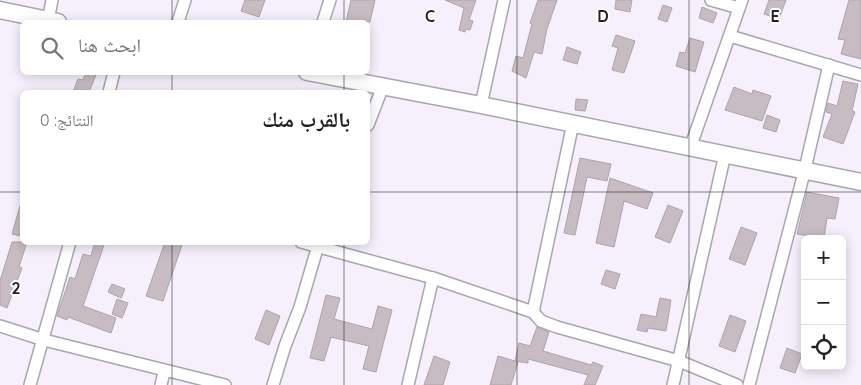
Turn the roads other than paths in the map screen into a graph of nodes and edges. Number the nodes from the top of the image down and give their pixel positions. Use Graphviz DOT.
graph roads {
  1 [pos="52,0"];
  2 [pos="185,0"];
  3 [pos="330,0"];
  4 [pos="504,0"];
  5 [pos="711,0"];
  6 [pos="741,4"];
  7 [pos="0,10"];
  8 [pos="44,20"];
  9 [pos="53,20"];
  10 [pos="179,20"];
  11 [pos="324,20"];
  12 [pos="730,36"];
  13 [pos="828,65"];
  14 [pos="113,75"];
  15 [pos="320,75"];
  16 [pos="861,76"];
  17 [pos="384,86"];
  18 [pos="110,90"];
  19 [pos="481,105"];
  20 [pos="370,120"];
  21 [pos="574,123"];
  22 [pos="690,148"];
  23 [pos="725,154"];
  24 [pos="805,169"];
  25 [pos="861,182"];
  26 [pos="69,245"];
  27 [pos="318,245"];
  28 [pos="433,278"];
  29 [pos="533,312"];
  30 [pos="0,326"];
  31 [pos="44,340"];
  32 [pos="679,362"];
  33 [pos="164,372"];
  34 [pos="30,385"];
  35 [pos="161,385"];
  36 [pos="225,385"];
  37 [pos="273,385"];
  38 [pos="408,385"];
  39 [pos="673,385"];
  40 [pos="737,385"];
  41 [pos="749,385"];
  1 -- 9 [label="street"];
  2 -- 10 [label="street"];
  3 -- 11 [label="street"];
  4 -- 19 [label="street"];
  5 -- 6 [label="street"];
  6 -- 12 [label="street"];
  7 -- 8 [label="main road"];
  12 -- 13 [label="street"];
  12 -- 22 [label="street"];
  13 -- 16 [label="street"];
  13 -- 24 [label="street"];
  14 -- 18 [label="street"];
  15 -- 17 [label="main road"];
  17 -- 19 [label="main road"];
  17 -- 20 [label="street"];
  19 -- 21 [label="main road"];
  21 -- 22 [label="main road"];
  21 -- 29 [label="street"];
  22 -- 23 [label="main road"];
  23 -- 24 [label="main road"];
  23 -- 32 [label="street"];
  24 -- 25 [label="main road"];
  24 -- 41 [label="street"];
  26 -- 31 [label="street"];
  27 -- 28 [label="street"];
  27 -- 37 [label="street"];
  28 -- 29 [label="street"];
  28 -- 38 [label="street"];
  29 -- 32 [label="street"];
  30 -- 31 [label="street"];
  31 -- 33 [label="street"];
  31 -- 34 [label="street"];
  32 -- 39 [label="street"];
  32 -- 40 [label="street"];
  33 -- 35 [label="street"];
  33 -- 36 [label="street"];
}
